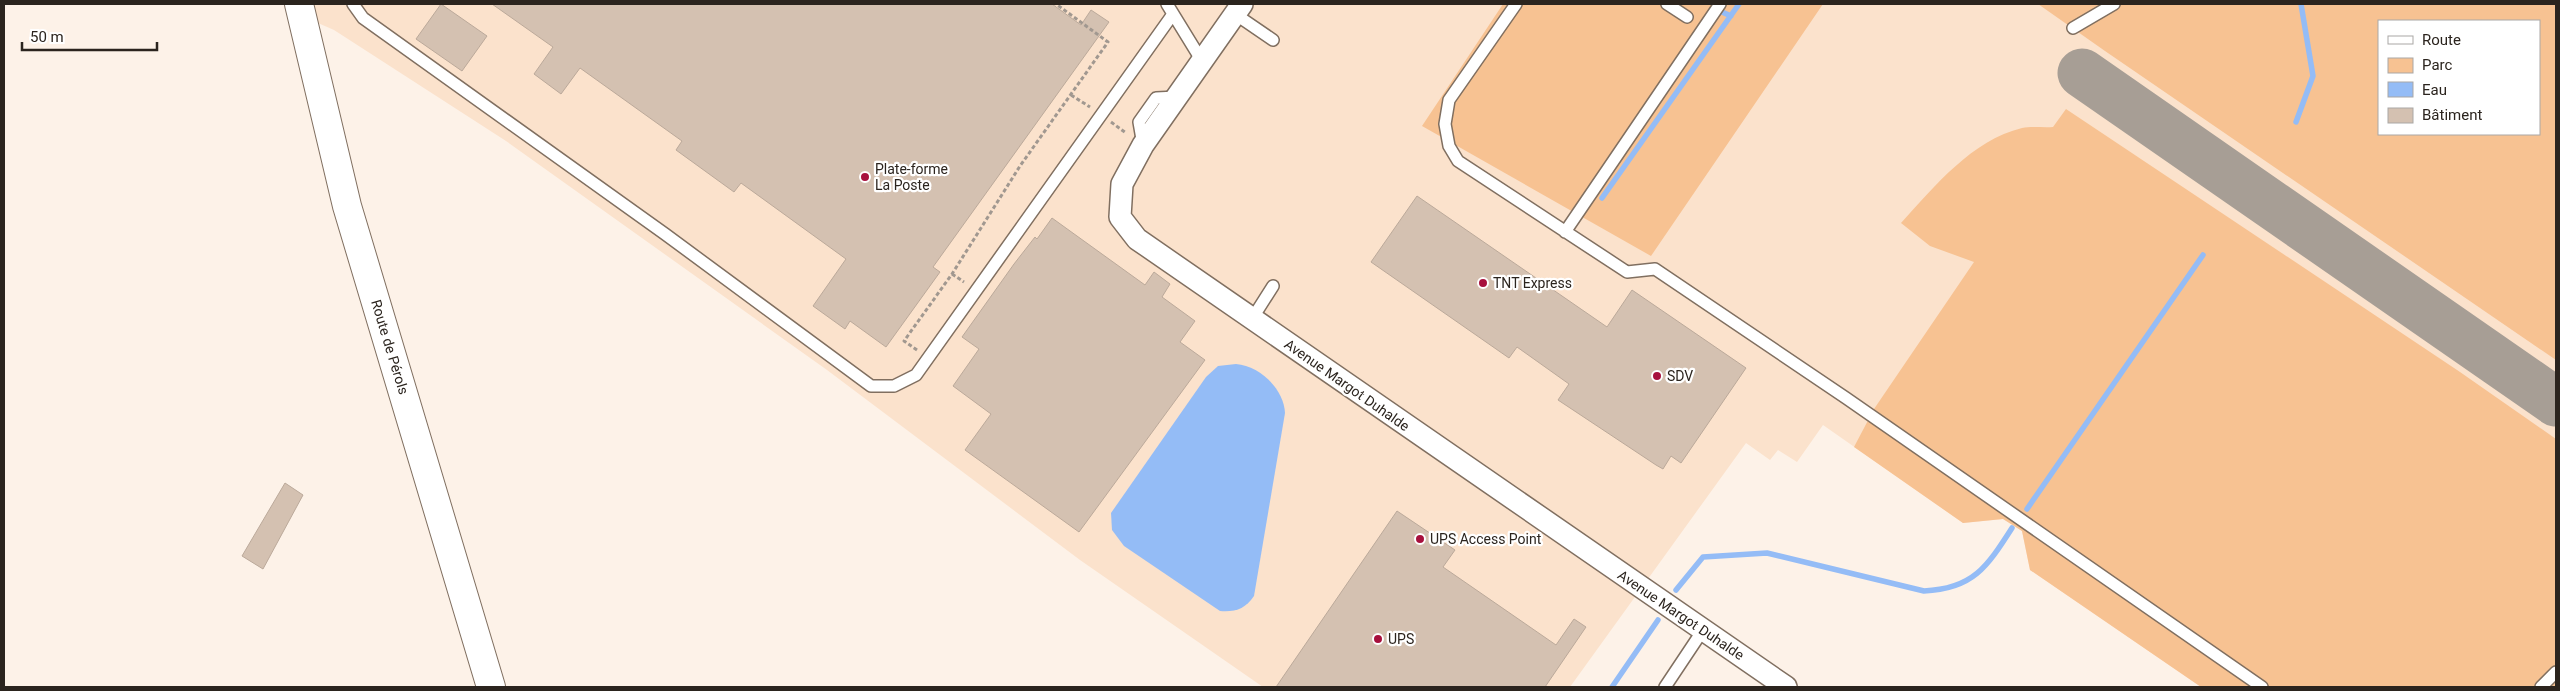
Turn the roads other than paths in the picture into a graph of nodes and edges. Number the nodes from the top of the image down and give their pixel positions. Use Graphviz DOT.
graph roads {
  1 [pos="299,4"];
  2 [pos="353,4"];
  3 [pos="1516,4"];
  4 [pos="1667,4"];
  5 [pos="1720,4"];
  6 [pos="2114,4"];
  7 [pos="1170,9"];
  8 [pos="1238,9"];
  9 [pos="1687,17"];
  10 [pos="2073,28"];
  11 [pos="1273,40"];
  12 [pos="1202,61"];
  13 [pos="1565,232"];
  14 [pos="1273,286"];
  15 [pos="1252,319"];
  16 [pos="1703,630"];
  17 [pos="2556,672"];
  18 [pos="491,687"];
  19 [pos="1665,687"];
  20 [pos="1786,687"];
  21 [pos="2262,687"];
  22 [pos="2542,687"];
  1 -- 18 [label="street, Route de Pérols"];
  2 -- 7 [label="lane"];
  3 -- 13 [label="lane"];
  4 -- 9 [label="lane"];
  5 -- 13 [label="lane"];
  6 -- 10 [label="lane"];
  7 -- 12 [label="lane"];
  8 -- 11 [label="lane"];
  8 -- 12 [label="street, Avenue Margot Duhalde"];
  12 -- 15 [label="street, Avenue Margot Duhalde"];
  13 -- 21 [label="lane"];
  14 -- 15 [label="lane"];
  15 -- 16 [label="street, Avenue Margot Duhalde"];
  16 -- 19 [label="lane"];
  16 -- 20 [label="street, Avenue Margot Duhalde"];
  17 -- 22 [label="lane"];
}
